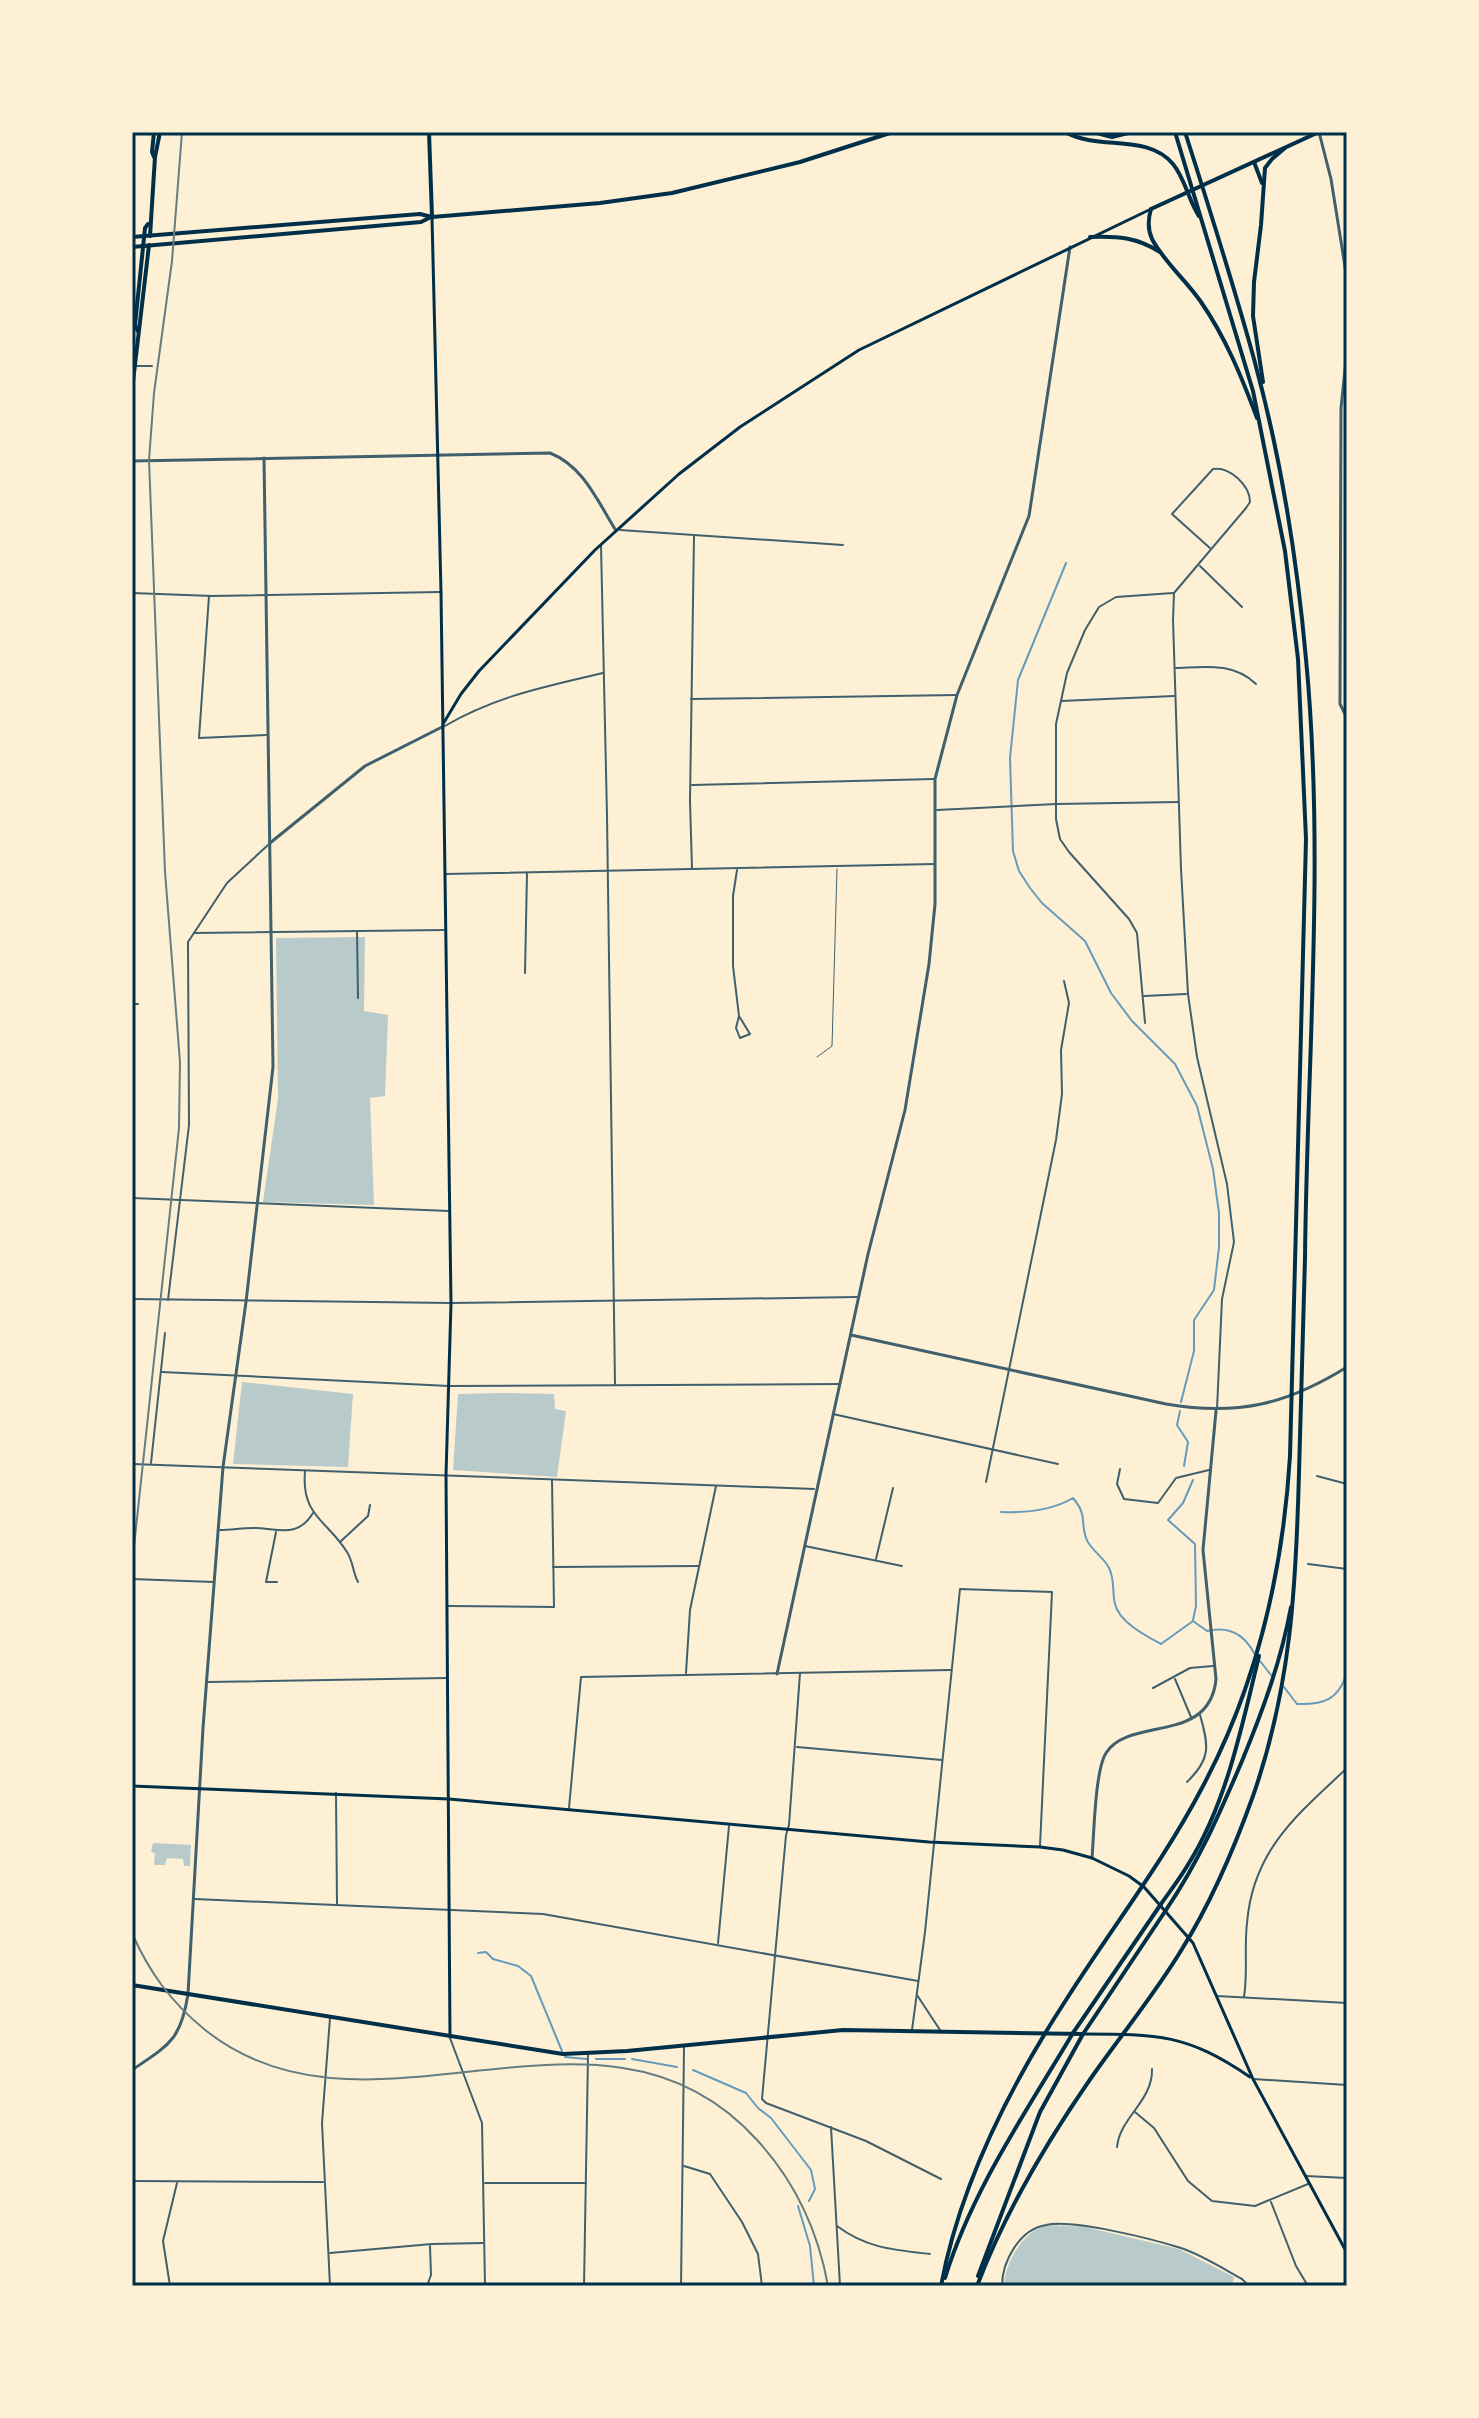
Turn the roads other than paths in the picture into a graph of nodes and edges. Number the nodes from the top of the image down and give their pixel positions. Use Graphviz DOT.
graph roads {
  1 [pos="157,132"];
  2 [pos="429,132"];
  3 [pos="893,132"];
  4 [pos="1065,132"];
  5 [pos="1093,132"];
  6 [pos="1132,132"];
  7 [pos="1175,132"];
  8 [pos="1185,132"];
  9 [pos="1319,132"];
  10 [pos="1285,148"];
  11 [pos="1254,162"];
  12 [pos="1264,189"];
  13 [pos="1151,209"];
  14 [pos="432,217"];
  15 [pos="1202,220"];
  16 [pos="149,222"];
  17 [pos="132,237"];
  18 [pos="1090,237"];
  19 [pos="132,247"];
  20 [pos="1070,247"];
  21 [pos="1162,253"];
  22 [pos="1347,279"];
  23 [pos="135,296"];
  24 [pos="138,331"];
  25 [pos="1347,351"];
  26 [pos="133,366"];
  27 [pos="152,366"];
  28 [pos="132,390"];
  29 [pos="1267,412"];
  30 [pos="1262,432"];
  31 [pos="438,454"];
  32 [pos="264,458"];
  33 [pos="132,461"];
  34 [pos="615,529"];
  35 [pos="694,536"];
  36 [pos="601,544"];
  37 [pos="843,545"];
  38 [pos="1211,549"];
  39 [pos="1198,565"];
  40 [pos="441,592"];
  41 [pos="132,593"];
  42 [pos="1174,593"];
  43 [pos="266,595"];
  44 [pos="209,596"];
  45 [pos="1242,607"];
  46 [pos="1175,668"];
  47 [pos="604,673"];
  48 [pos="1256,684"];
  49 [pos="957,695"];
  50 [pos="1176,696"];
  51 [pos="691,699"];
  52 [pos="1059,701"];
  53 [pos="1347,718"];
  54 [pos="442,727"];
  55 [pos="267,735"];
  56 [pos="935,779"];
  57 [pos="690,785"];
  58 [pos="1178,802"];
  59 [pos="1056,804"];
  60 [pos="935,810"];
  61 [pos="269,844"];
  62 [pos="935,864"];
  63 [pos="837,866"];
  64 [pos="692,869"];
  65 [pos="737,869"];
  66 [pos="608,871"];
  67 [pos="527,872"];
  68 [pos="444,874"];
  69 [pos="445,930"];
  70 [pos="357,931"];
  71 [pos="271,932"];
  72 [pos="193,933"];
  73 [pos="525,973"];
  74 [pos="1064,981"];
  75 [pos="1188,994"];
  76 [pos="1143,996"];
  77 [pos="358,998"];
  78 [pos="132,1004"];
  79 [pos="138,1004"];
  80 [pos="739,1016"];
  81 [pos="1145,1023"];
  82 [pos="817,1057"];
  83 [pos="132,1198"];
  84 [pos="180,1201"];
  85 [pos="257,1205"];
  86 [pos="449,1211"];
  87 [pos="858,1298"];
  88 [pos="132,1299"];
  89 [pos="168,1301"];
  90 [pos="614,1301"];
  91 [pos="246,1302"];
  92 [pos="451,1303"];
  93 [pos="165,1333"];
  94 [pos="851,1335"];
  95 [pos="1347,1367"];
  96 [pos="1010,1370"];
  97 [pos="162,1372"];
  98 [pos="236,1376"];
  99 [pos="615,1384"];
  100 [pos="840,1384"];
  101 [pos="449,1386"];
  102 [pos="1216,1411"];
  103 [pos="832,1413"];
  104 [pos="992,1451"];
  105 [pos="132,1464"];
  106 [pos="1058,1464"];
  107 [pos="151,1465"];
  108 [pos="223,1467"];
  109 [pos="1120,1469"];
  110 [pos="305,1470"];
  111 [pos="1210,1470"];
  112 [pos="446,1475"];
  113 [pos="1317,1476"];
  114 [pos="552,1479"];
  115 [pos="986,1482"];
  116 [pos="1347,1484"];
  117 [pos="716,1485"];
  118 [pos="893,1488"];
  119 [pos="816,1490"];
  120 [pos="370,1505"];
  121 [pos="313,1513"];
  122 [pos="219,1530"];
  123 [pos="277,1531"];
  124 [pos="339,1542"];
  125 [pos="804,1546"];
  126 [pos="876,1560"];
  127 [pos="1308,1564"];
  128 [pos="699,1566"];
  129 [pos="902,1566"];
  130 [pos="553,1567"];
  131 [pos="1347,1569"];
  132 [pos="132,1579"];
  133 [pos="216,1582"];
  134 [pos="277,1582"];
  135 [pos="358,1582"];
  136 [pos="1295,1588"];
  137 [pos="447,1606"];
  138 [pos="1268,1618"];
  139 [pos="1215,1666"];
  140 [pos="951,1670"];
  141 [pos="800,1673"];
  142 [pos="777,1674"];
  143 [pos="686,1675"];
  144 [pos="448,1678"];
  145 [pos="1175,1679"];
  146 [pos="207,1682"];
  147 [pos="1153,1688"];
  148 [pos="1199,1714"];
  149 [pos="1191,1718"];
  150 [pos="795,1747"];
  151 [pos="942,1760"];
  152 [pos="1347,1768"];
  153 [pos="1187,1782"];
  154 [pos="132,1786"];
  155 [pos="200,1788"];
  156 [pos="336,1793"];
  157 [pos="449,1799"];
  158 [pos="569,1810"];
  159 [pos="729,1825"];
  160 [pos="788,1830"];
  161 [pos="934,1843"];
  162 [pos="1040,1847"];
  163 [pos="1092,1858"];
  164 [pos="194,1899"];
  165 [pos="1161,1904"];
  166 [pos="337,1905"];
  167 [pos="449,1909"];
  168 [pos="1166,1910"];
  169 [pos="718,1944"];
  170 [pos="774,1955"];
  171 [pos="919,1981"];
  172 [pos="132,1985"];
  173 [pos="188,1994"];
  174 [pos="917,1994"];
  175 [pos="1216,1996"];
  176 [pos="1244,1997"];
  177 [pos="1347,2003"];
  178 [pos="330,2017"];
  179 [pos="912,2030"];
  180 [pos="940,2031"];
  181 [pos="1073,2033"];
  182 [pos="1083,2034"];
  183 [pos="450,2037"];
  184 [pos="766,2037"];
  185 [pos="684,2045"];
  186 [pos="588,2054"];
  187 [pos="1152,2069"];
  188 [pos="132,2070"];
  189 [pos="1253,2079"];
  190 [pos="1347,2085"];
  191 [pos="1135,2112"];
  192 [pos="831,2126"];
  193 [pos="1117,2147"];
  194 [pos="683,2166"];
  195 [pos="1305,2176"];
  196 [pos="1347,2178"];
  197 [pos="941,2179"];
  198 [pos="132,2181"];
  199 [pos="178,2182"];
  200 [pos="324,2182"];
  201 [pos="484,2183"];
  202 [pos="586,2183"];
  203 [pos="1309,2183"];
  204 [pos="1270,2201"];
  205 [pos="836,2225"];
  206 [pos="485,2243"];
  207 [pos="429,2244"];
  208 [pos="328,2253"];
  209 [pos="1347,2253"];
  210 [pos="930,2254"];
  211 [pos="170,2286"];
  212 [pos="330,2286"];
  213 [pos="427,2286"];
  214 [pos="485,2286"];
  215 [pos="584,2286"];
  216 [pos="681,2286"];
  217 [pos="762,2286"];
  218 [pos="840,2286"];
  219 [pos="942,2286"];
  220 [pos="976,2286"];
  221 [pos="1002,2286"];
  222 [pos="1249,2286"];
  223 [pos="1308,2286"];
  1 -- 16 [label="main road"];
  2 -- 14 [label="main road"];
  3 -- 14 [label="main road"];
  4 -- 15 [label="main road"];
  5 -- 6 [label="main road"];
  7 -- 15 [label="main road"];
  8 -- 29 [label="main road"];
  9 -- 10 [label="main road"];
  9 -- 22 [label="street"];
  10 -- 11 [label="main road"];
  10 -- 12 [label="main road"];
  11 -- 12 [label="main road"];
  11 -- 13 [label="main road"];
  12 -- 29 [label="main road"];
  13 -- 18 [label="main road"];
  13 -- 21 [label="main road"];
  14 -- 17 [label="main road"];
  14 -- 19 [label="main road"];
  14 -- 31 [label="main road"];
  15 -- 30 [label="main road"];
  16 -- 23 [label="main road"];
  16 -- 24 [label="main road"];
  18 -- 20 [label="main road"];
  18 -- 21 [label="main road"];
  20 -- 34 [label="main road"];
  20 -- 49 [label="street"];
  21 -- 30 [label="main road"];
  23 -- 24 [label="main road"];
  24 -- 26 [label="main road"];
  25 -- 53 [label="street"];
  26 -- 27 [label="street"];
  26 -- 28 [label="main road"];
  29 -- 136 [label="main road"];
  30 -- 138 [label="main road"];
  31 -- 32 [label="street"];
  31 -- 34 [label="street"];
  31 -- 40 [label="main road"];
  32 -- 33 [label="street"];
  32 -- 43 [label="street"];
  34 -- 35 [label="street"];
  34 -- 36 [label="main road"];
  35 -- 37 [label="street"];
  35 -- 51 [label="street"];
  36 -- 47 [label="street"];
  36 -- 54 [label="main road"];
  38 -- 38 [label="street"];
  38 -- 39 [label="street"];
  39 -- 42 [label="street"];
  39 -- 45 [label="street"];
  40 -- 43 [label="street"];
  40 -- 54 [label="main road"];
  41 -- 44 [label="street"];
  42 -- 46 [label="street"];
  42 -- 52 [label="street"];
  43 -- 44 [label="street"];
  43 -- 55 [label="street"];
  44 -- 55 [label="street"];
  46 -- 48 [label="street"];
  46 -- 50 [label="street"];
  47 -- 54 [label="street"];
  47 -- 66 [label="street"];
  49 -- 51 [label="street"];
  49 -- 56 [label="street"];
  50 -- 52 [label="street"];
  50 -- 58 [label="street"];
  51 -- 57 [label="street"];
  52 -- 59 [label="street"];
  54 -- 61 [label="street"];
  54 -- 68 [label="main road"];
  55 -- 61 [label="street"];
  56 -- 57 [label="street"];
  56 -- 60 [label="street"];
  57 -- 64 [label="street"];
  58 -- 59 [label="street"];
  58 -- 75 [label="street"];
  59 -- 60 [label="street"];
  59 -- 76 [label="street"];
  60 -- 62 [label="street"];
  61 -- 71 [label="street"];
  61 -- 72 [label="street"];
  62 -- 63 [label="street"];
  62 -- 87 [label="street"];
  63 -- 65 [label="street"];
  63 -- 82 [label="lane"];
  64 -- 65 [label="street"];
  64 -- 66 [label="street"];
  65 -- 80 [label="street"];
  66 -- 67 [label="street"];
  66 -- 90 [label="street"];
  67 -- 68 [label="street"];
  67 -- 73 [label="street"];
  68 -- 69 [label="main road"];
  69 -- 70 [label="street"];
  69 -- 86 [label="main road"];
  70 -- 71 [label="street"];
  70 -- 77 [label="street"];
  71 -- 72 [label="street"];
  71 -- 85 [label="street"];
  72 -- 84 [label="street"];
  74 -- 96 [label="street"];
  75 -- 76 [label="street"];
  75 -- 102 [label="street"];
  76 -- 81 [label="street"];
  78 -- 79 [label="street"];
  80 -- 80 [label="street"];
  83 -- 84 [label="street"];
  84 -- 85 [label="street"];
  84 -- 89 [label="street"];
  85 -- 86 [label="street"];
  85 -- 91 [label="street"];
  86 -- 92 [label="main road"];
  87 -- 90 [label="street"];
  87 -- 94 [label="street"];
  88 -- 89 [label="street"];
  89 -- 91 [label="street"];
  90 -- 92 [label="street"];
  90 -- 99 [label="street"];
  91 -- 92 [label="street"];
  91 -- 98 [label="street"];
  92 -- 101 [label="main road"];
  93 -- 97 [label="street"];
  94 -- 96 [label="street"];
  94 -- 100 [label="street"];
  95 -- 102 [label="street"];
  96 -- 102 [label="street"];
  96 -- 104 [label="street"];
  97 -- 98 [label="street"];
  97 -- 107 [label="street"];
  98 -- 101 [label="street"];
  98 -- 108 [label="street"];
  99 -- 100 [label="street"];
  99 -- 101 [label="street"];
  100 -- 103 [label="street"];
  101 -- 112 [label="main road"];
  102 -- 111 [label="street"];
  103 -- 104 [label="street"];
  103 -- 119 [label="street"];
  104 -- 106 [label="street"];
  104 -- 115 [label="street"];
  105 -- 107 [label="street"];
  107 -- 108 [label="street"];
  108 -- 110 [label="street"];
  108 -- 122 [label="street"];
  109 -- 111 [label="street"];
  110 -- 112 [label="street"];
  110 -- 121 [label="street"];
  111 -- 139 [label="street"];
  112 -- 114 [label="street"];
  112 -- 137 [label="main road"];
  113 -- 116 [label="street"];
  114 -- 117 [label="street"];
  114 -- 130 [label="street"];
  117 -- 119 [label="street"];
  117 -- 128 [label="street"];
  118 -- 126 [label="street"];
  119 -- 125 [label="street"];
  120 -- 124 [label="street"];
  121 -- 123 [label="street"];
  121 -- 124 [label="street"];
  122 -- 123 [label="street"];
  122 -- 133 [label="street"];
  123 -- 134 [label="street"];
  124 -- 135 [label="street"];
  125 -- 126 [label="street"];
  125 -- 142 [label="street"];
  126 -- 129 [label="street"];
  127 -- 131 [label="street"];
  128 -- 130 [label="street"];
  128 -- 143 [label="street"];
  130 -- 137 [label="street"];
  132 -- 133 [label="street"];
  133 -- 146 [label="street"];
  136 -- 168 [label="main road"];
  136 -- 220 [label="main road"];
  137 -- 144 [label="main road"];
  138 -- 165 [label="main road"];
  138 -- 219 [label="main road"];
  139 -- 145 [label="street"];
  139 -- 148 [label="street"];
  140 -- 141 [label="street"];
  140 -- 151 [label="street"];
  140 -- 162 [label="street"];
  141 -- 142 [label="street"];
  141 -- 150 [label="street"];
  142 -- 143 [label="street"];
  143 -- 158 [label="street"];
  144 -- 146 [label="street"];
  144 -- 157 [label="main road"];
  145 -- 147 [label="street"];
  145 -- 149 [label="street"];
  146 -- 155 [label="street"];
  148 -- 149 [label="street"];
  148 -- 153 [label="street"];
  149 -- 163 [label="street"];
  150 -- 151 [label="street"];
  150 -- 160 [label="street"];
  151 -- 161 [label="street"];
  152 -- 176 [label="street"];
  154 -- 155 [label="main road"];
  155 -- 156 [label="main road"];
  155 -- 164 [label="street"];
  156 -- 157 [label="main road"];
  156 -- 166 [label="street"];
  157 -- 158 [label="main road"];
  157 -- 167 [label="main road"];
  158 -- 159 [label="main road"];
  159 -- 160 [label="main road"];
  159 -- 169 [label="street"];
  160 -- 161 [label="main road"];
  160 -- 170 [label="street"];
  161 -- 162 [label="main road"];
  161 -- 171 [label="street"];
  162 -- 163 [label="main road"];
  163 -- 165 [label="main road"];
  164 -- 166 [label="street"];
  164 -- 173 [label="street"];
  165 -- 168 [label="main road"];
  165 -- 181 [label="main road"];
  166 -- 167 [label="street"];
  167 -- 169 [label="street"];
  167 -- 183 [label="main road"];
  168 -- 175 [label="main road"];
  168 -- 182 [label="main road"];
  169 -- 170 [label="street"];
  170 -- 171 [label="street"];
  170 -- 184 [label="street"];
  171 -- 174 [label="street"];
  172 -- 173 [label="main road"];
  173 -- 178 [label="main road"];
  173 -- 188 [label="street"];
  174 -- 179 [label="street"];
  174 -- 180 [label="street"];
  175 -- 176 [label="street"];
  175 -- 189 [label="main road"];
  176 -- 177 [label="street"];
  178 -- 183 [label="main road"];
  178 -- 200 [label="street"];
  179 -- 180 [label="main road"];
  179 -- 184 [label="main road"];
  180 -- 181 [label="main road"];
  181 -- 182 [label="main road"];
  181 -- 219 [label="main road"];
  182 -- 189 [label="main road"];
  182 -- 220 [label="main road"];
  183 -- 186 [label="main road"];
  183 -- 201 [label="street"];
  184 -- 185 [label="main road"];
  184 -- 192 [label="street"];
  185 -- 186 [label="main road"];
  185 -- 194 [label="street"];
  186 -- 202 [label="street"];
  187 -- 191 [label="street"];
  189 -- 190 [label="street"];
  189 -- 195 [label="main road"];
  191 -- 193 [label="street"];
  191 -- 204 [label="street"];
  192 -- 197 [label="street"];
  192 -- 205 [label="street"];
  194 -- 216 [label="street"];
  194 -- 217 [label="street"];
  195 -- 196 [label="street"];
  195 -- 203 [label="main road"];
  198 -- 199 [label="street"];
  199 -- 200 [label="street"];
  199 -- 211 [label="street"];
  200 -- 208 [label="street"];
  201 -- 202 [label="street"];
  201 -- 206 [label="street"];
  202 -- 215 [label="street"];
  203 -- 204 [label="street"];
  203 -- 209 [label="main road"];
  204 -- 223 [label="street"];
  205 -- 210 [label="street"];
  205 -- 218 [label="street"];
  206 -- 207 [label="street"];
  206 -- 214 [label="street"];
  207 -- 208 [label="street"];
  207 -- 213 [label="street"];
  208 -- 212 [label="street"];
  221 -- 222 [label="street"];
}
